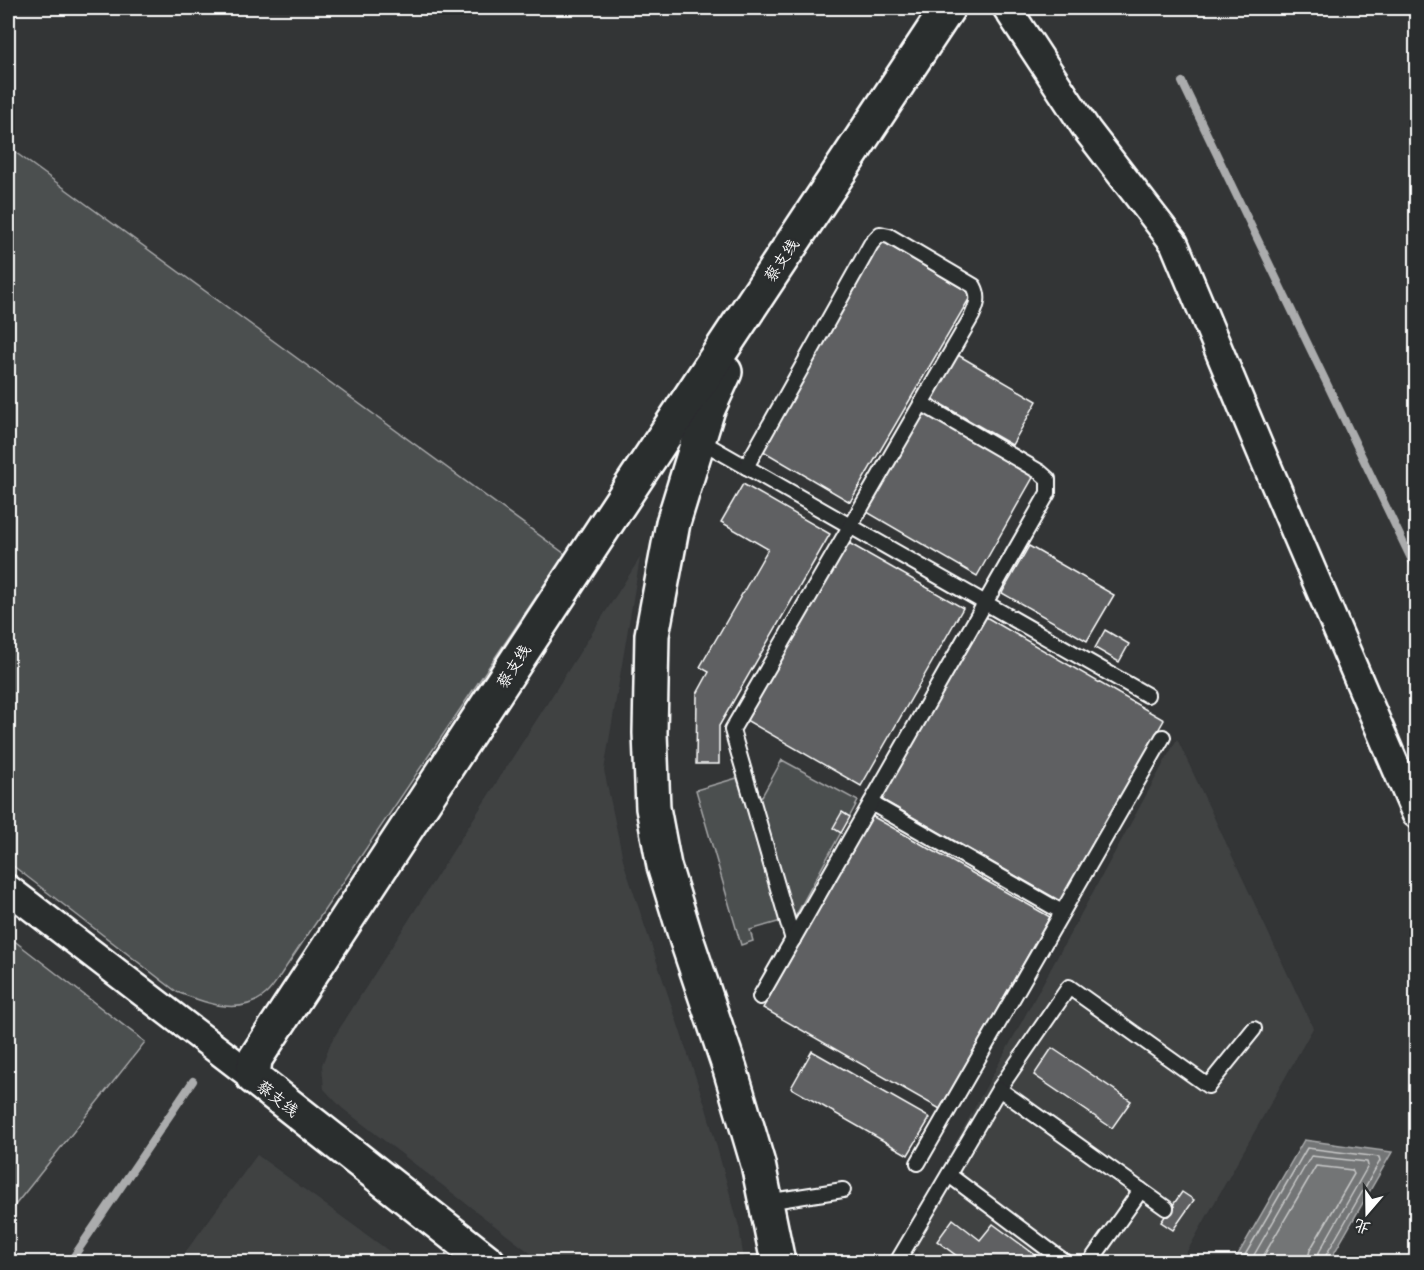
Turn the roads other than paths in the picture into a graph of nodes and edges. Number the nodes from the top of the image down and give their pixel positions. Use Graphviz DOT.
graph roads {
  1 [pos="948,8"];
  2 [pos="1007,8"];
  3 [pos="759,293"];
  4 [pos="921,404"];
  5 [pos="699,440"];
  6 [pos="746,467"];
  7 [pos="850,526"];
  8 [pos="985,603"];
  9 [pos="1147,695"];
  10 [pos="1162,737"];
  11 [pos="871,803"];
  12 [pos="1416,814"];
  13 [pos="8,889"];
  14 [pos="1062,912"];
  15 [pos="793,940"];
  16 [pos="760,997"];
  17 [pos="1254,1029"];
  18 [pos="253,1077"];
  19 [pos="999,1089"];
  20 [pos="918,1163"];
  21 [pos="949,1175"];
  22 [pos="843,1190"];
  23 [pos="1141,1190"];
  24 [pos="766,1202"];
  25 [pos="1166,1208"];
  26 [pos="488,1263"];
  27 [pos="778,1263"];
  28 [pos="897,1263"];
  29 [pos="1065,1263"];
  30 [pos="1090,1263"];
  1 -- 3 [label="street, 蔡支线"];
  2 -- 12 [label="street"];
  3 -- 5 [label="street"];
  3 -- 18 [label="street, 蔡支线"];
  4 -- 6 [label="lane"];
  4 -- 7 [label="lane"];
  4 -- 8 [label="lane"];
  5 -- 6 [label="lane"];
  5 -- 24 [label="street"];
  6 -- 7 [label="lane"];
  7 -- 8 [label="lane"];
  7 -- 15 [label="lane"];
  8 -- 9 [label="lane"];
  8 -- 11 [label="lane"];
  10 -- 14 [label="lane"];
  11 -- 14 [label="lane"];
  11 -- 15 [label="lane"];
  13 -- 18 [label="street"];
  14 -- 20 [label="lane"];
  15 -- 16 [label="lane"];
  17 -- 19 [label="lane"];
  18 -- 26 [label="street, 蔡支线"];
  19 -- 21 [label="lane"];
  19 -- 23 [label="lane"];
  21 -- 28 [label="lane"];
  21 -- 29 [label="lane"];
  22 -- 24 [label="lane"];
  23 -- 25 [label="lane"];
  23 -- 30 [label="lane"];
  24 -- 27 [label="street"];
}
